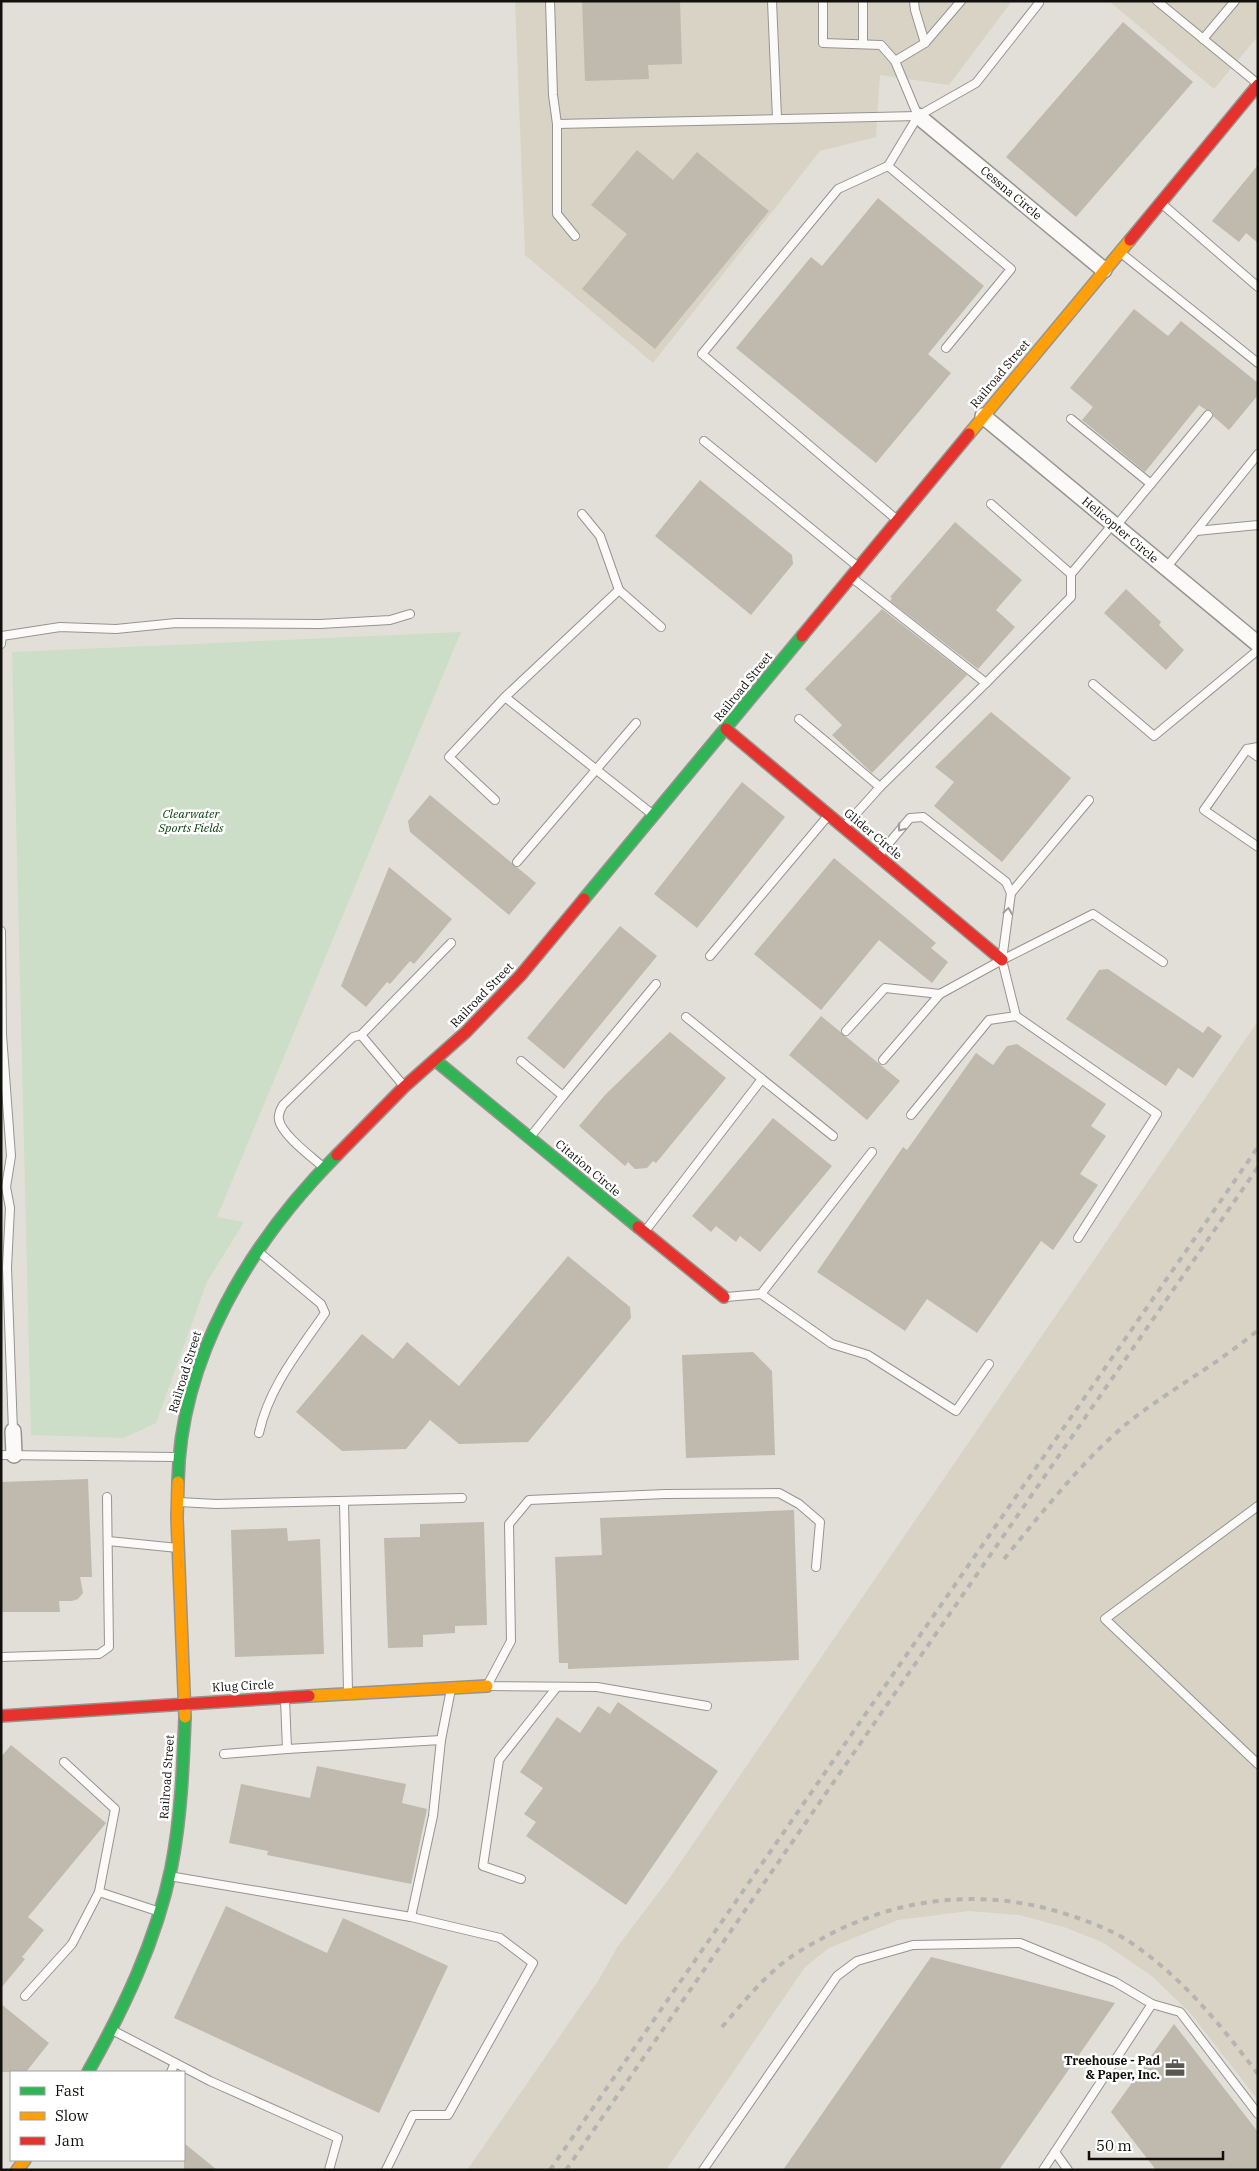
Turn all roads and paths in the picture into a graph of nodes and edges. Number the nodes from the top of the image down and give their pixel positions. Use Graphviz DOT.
graph roads {
  1 [pos="550,1"];
  2 [pos="772,1"];
  3 [pos="823,1"];
  4 [pos="863,1"];
  5 [pos="914,1"];
  6 [pos="961,1"];
  7 [pos="1157,1"];
  8 [pos="1235,1"];
  9 [pos="1039,3"];
  10 [pos="1203,39"];
  11 [pos="924,43"];
  12 [pos="863,44"];
  13 [pos="895,61"];
  14 [pos="1258,84"];
  15 [pos="918,116"];
  16 [pos="777,118"];
  17 [pos="557,124"];
  18 [pos="888,166"];
  19 [pos="1160,202"];
  20 [pos="574,236"];
  21 [pos="1120,252"];
  22 [pos="1104,270"];
  23 [pos="1258,286"];
  24 [pos="946,348"];
  25 [pos="1258,363"];
  26 [pos="1208,415"];
  27 [pos="983,416"];
  28 [pos="1071,419"];
  29 [pos="704,442"];
  30 [pos="1258,454"];
  31 [pos="1151,484"];
  32 [pos="991,504"];
  33 [pos="582,514"];
  34 [pos="898,520"];
  35 [pos="1115,525"];
  36 [pos="1258,525"];
  37 [pos="1196,531"];
  38 [pos="859,567"];
  39 [pos="1166,568"];
  40 [pos="1071,574"];
  41 [pos="851,577"];
  42 [pos="619,590"];
  43 [pos="410,614"];
  44 [pos="661,627"];
  45 [pos="1,644"];
  46 [pos="1258,644"];
  47 [pos="1258,650"];
  48 [pos="986,683"];
  49 [pos="1093,684"];
  50 [pos="505,697"];
  51 [pos="800,719"];
  52 [pos="636,723"];
  53 [pos="726,729"];
  54 [pos="1258,748"];
  55 [pos="1247,750"];
  56 [pos="1258,757"];
  57 [pos="597,770"];
  58 [pos="880,787"];
  59 [pos="495,800"];
  60 [pos="1089,800"];
  61 [pos="654,815"];
  62 [pos="829,815"];
  63 [pos="843,827"];
  64 [pos="1258,847"];
  65 [pos="878,856"];
  66 [pos="517,862"];
  67 [pos="1011,893"];
  68 [pos="1,930"];
  69 [pos="452,943"];
  70 [pos="710,956"];
  71 [pos="1002,960"];
  72 [pos="1163,962"];
  73 [pos="656,984"];
  74 [pos="940,994"];
  75 [pos="1016,1016"];
  76 [pos="686,1017"];
  77 [pos="846,1030"];
  78 [pos="362,1035"];
  79 [pos="435,1060"];
  80 [pos="883,1060"];
  81 [pos="521,1061"];
  82 [pos="762,1079"];
  83 [pos="404,1087"];
  84 [pos="563,1096"];
  85 [pos="912,1115"];
  86 [pos="833,1136"];
  87 [pos="530,1137"];
  88 [pos="872,1152"];
  89 [pos="324,1168"];
  90 [pos="644,1232"];
  91 [pos="1078,1238"];
  92 [pos="258,1252"];
  93 [pos="761,1294"];
  94 [pos="724,1297"];
  95 [pos="989,1364"];
  96 [pos="13,1431"];
  97 [pos="259,1433"];
  98 [pos="7,1455"];
  99 [pos="178,1457"];
  100 [pos="107,1497"];
  101 [pos="462,1498"];
  102 [pos="344,1501"];
  103 [pos="178,1502"];
  104 [pos="1258,1506"];
  105 [pos="108,1541"];
  106 [pos="178,1548"];
  107 [pos="816,1567"];
  108 [pos="1,1657"];
  109 [pos="487,1686"];
  110 [pos="557,1687"];
  111 [pos="452,1688"];
  112 [pos="348,1694"];
  113 [pos="285,1697"];
  114 [pos="185,1703"];
  115 [pos="707,1706"];
  116 [pos="1,1716"];
  117 [pos="441,1740"];
  118 [pos="287,1749"];
  119 [pos="224,1754"];
  120 [pos="64,1762"];
  121 [pos="1258,1764"];
  122 [pos="169,1876"];
  123 [pos="521,1879"];
  124 [pos="99,1892"];
  125 [pos="159,1911"];
  126 [pos="411,1917"];
  127 [pos="25,1996"];
  128 [pos="1152,2004"];
  129 [pos="112,2030"];
  130 [pos="175,2063"];
  131 [pos="89,2071"];
  132 [pos="171,2071"];
  133 [pos="1258,2114"];
  134 [pos="1055,2152"];
  135 [pos="329,2170"];
  136 [pos="386,2170"];
  137 [pos="703,2170"];
  138 [pos="1043,2170"];
  139 [pos="1068,2170"];
  1 -- 17 [label="lane"];
  2 -- 16 [label="lane"];
  3 -- 12 [label="lane"];
  4 -- 12 [label="lane"];
  5 -- 11 [label="lane"];
  6 -- 11 [label="lane"];
  7 -- 10 [label="lane"];
  8 -- 10 [label="lane"];
  9 -- 15 [label="lane"];
  10 -- 14 [label="lane"];
  11 -- 13 [label="lane"];
  12 -- 13 [label="lane"];
  13 -- 15 [label="lane"];
  14 -- 19 [label="main road, Railroad Street"];
  15 -- 16 [label="lane"];
  15 -- 18 [label="lane"];
  15 -- 22 [label="street, Cessna Circle"];
  16 -- 17 [label="lane"];
  17 -- 20 [label="lane"];
  18 -- 24 [label="lane"];
  18 -- 34 [label="lane"];
  19 -- 21 [label="main road, Railroad Street"];
  19 -- 23 [label="lane"];
  21 -- 22 [label="main road, Railroad Street"];
  21 -- 25 [label="lane"];
  22 -- 27 [label="main road, Railroad Street"];
  26 -- 31 [label="lane"];
  27 -- 34 [label="main road, Railroad Street"];
  27 -- 35 [label="street, Helicopter Circle"];
  28 -- 31 [label="lane"];
  29 -- 38 [label="lane"];
  30 -- 37 [label="lane"];
  31 -- 35 [label="lane"];
  32 -- 40 [label="lane"];
  33 -- 42 [label="lane"];
  34 -- 38 [label="main road, Railroad Street"];
  35 -- 39 [label="street, Helicopter Circle"];
  35 -- 40 [label="lane"];
  36 -- 37 [label="lane"];
  37 -- 39 [label="lane"];
  38 -- 41 [label="main road, Railroad Street"];
  39 -- 46 [label="street, Helicopter Circle"];
  40 -- 48 [label="lane"];
  41 -- 48 [label="lane"];
  41 -- 53 [label="main road, Railroad Street"];
  42 -- 44 [label="lane"];
  42 -- 50 [label="lane"];
  43 -- 45 [label="lane"];
  47 -- 49 [label="lane"];
  48 -- 58 [label="lane"];
  50 -- 57 [label="lane"];
  50 -- 59 [label="lane"];
  51 -- 58 [label="lane"];
  52 -- 57 [label="lane"];
  53 -- 61 [label="main road, Railroad Street"];
  53 -- 62 [label="main road, Glider Circle"];
  54 -- 55 [label="lane"];
  55 -- 56 [label="lane"];
  55 -- 64 [label="lane"];
  57 -- 61 [label="lane"];
  57 -- 66 [label="lane"];
  58 -- 63 [label="lane"];
  60 -- 67 [label="lane"];
  61 -- 79 [label="main road, Railroad Street"];
  62 -- 63 [label="main road, Glider Circle"];
  62 -- 70 [label="lane"];
  63 -- 65 [label="main road, Glider Circle"];
  67 -- 65 [label="lane, one-way"];
  65 -- 71 [label="main road, Glider Circle"];
  71 -- 67 [label="lane, one-way"];
  68 -- 96 [label="lane"];
  69 -- 78 [label="lane"];
  71 -- 72 [label="lane"];
  71 -- 74 [label="lane"];
  71 -- 75 [label="lane"];
  73 -- 84 [label="lane"];
  74 -- 77 [label="lane"];
  74 -- 80 [label="lane"];
  75 -- 85 [label="lane"];
  75 -- 91 [label="lane"];
  76 -- 82 [label="lane"];
  78 -- 83 [label="lane"];
  78 -- 89 [label="lane"];
  79 -- 83 [label="main road, Railroad Street"];
  79 -- 87 [label="main road, Citation Circle"];
  81 -- 84 [label="lane"];
  82 -- 86 [label="lane"];
  82 -- 90 [label="lane"];
  83 -- 89 [label="main road, Railroad Street"];
  84 -- 87 [label="lane"];
  87 -- 90 [label="main road, Citation Circle"];
  88 -- 93 [label="lane"];
  89 -- 92 [label="main road, Railroad Street"];
  90 -- 94 [label="main road, Citation Circle"];
  92 -- 97 [label="lane"];
  92 -- 99 [label="main road, Railroad Street"];
  93 -- 94 [label="lane"];
  93 -- 95 [label="lane"];
  96 -- 98 [label="street"];
  98 -- 99 [label="lane"];
  99 -- 103 [label="main road, Railroad Street"];
  100 -- 105 [label="lane"];
  101 -- 102 [label="lane"];
  102 -- 103 [label="lane"];
  102 -- 112 [label="lane"];
  103 -- 106 [label="main road, Railroad Street"];
  104 -- 121 [label="lane"];
  105 -- 106 [label="lane"];
  105 -- 108 [label="lane"];
  106 -- 114 [label="main road, Railroad Street"];
  107 -- 109 [label="lane"];
  109 -- 110 [label="lane"];
  109 -- 111 [label="main road, Klug Circle"];
  110 -- 115 [label="lane"];
  110 -- 123 [label="lane"];
  111 -- 112 [label="main road, Klug Circle"];
  111 -- 117 [label="lane"];
  112 -- 113 [label="main road, Klug Circle"];
  113 -- 114 [label="main road, Klug Circle"];
  113 -- 118 [label="lane"];
  114 -- 116 [label="main road, Klug Circle"];
  114 -- 122 [label="main road, Railroad Street"];
  117 -- 118 [label="lane"];
  117 -- 126 [label="lane"];
  118 -- 119 [label="lane"];
  120 -- 124 [label="lane"];
  122 -- 125 [label="main road, Railroad Street"];
  122 -- 126 [label="lane"];
  124 -- 125 [label="lane"];
  124 -- 127 [label="lane"];
  125 -- 129 [label="main road, Railroad Street"];
  126 -- 136 [label="lane"];
  128 -- 133 [label="lane"];
  128 -- 134 [label="lane"];
  128 -- 137 [label="lane"];
  129 -- 130 [label="lane"];
  129 -- 131 [label="main road, Railroad Street"];
  130 -- 132 [label="lane"];
  130 -- 135 [label="lane"];
  134 -- 138 [label="lane"];
  134 -- 139 [label="lane"];
}
